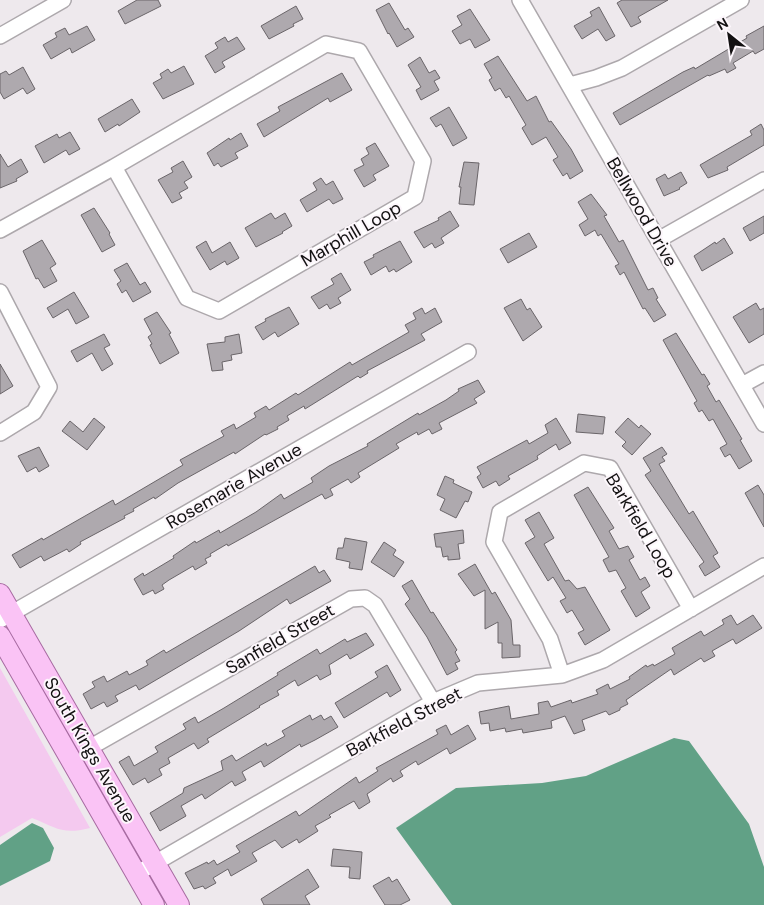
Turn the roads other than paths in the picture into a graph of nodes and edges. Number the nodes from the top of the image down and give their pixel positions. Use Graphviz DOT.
graph roads {
  1 [pos="64,0"];
  2 [pos="520,0"];
  3 [pos="741,0"];
  4 [pos="0,36"];
  5 [pos="570,85"];
  6 [pos="114,167"];
  7 [pos="764,180"];
  8 [pos="0,230"];
  9 [pos="658,240"];
  10 [pos="0,292"];
  11 [pos="468,352"];
  12 [pos="764,373"];
  13 [pos="742,385"];
  14 [pos="764,424"];
  15 [pos="0,433"];
  16 [pos="764,566"];
  17 [pos="0,594"];
  18 [pos="691,609"];
  19 [pos="6,617"];
  20 [pos="0,636"];
  21 [pos="562,675"];
  22 [pos="433,702"];
  23 [pos="89,748"];
  24 [pos="155,863"];
  25 [pos="136,874"];
  26 [pos="154,905"];
  27 [pos="180,905"];
  1 -- 4 [label="street"];
  2 -- 5 [label="street, Bellwood Drive"];
  3 -- 5 [label="street"];
  5 -- 9 [label="street, Bellwood Drive"];
  6 -- 6 [label="street, Marphill Loop"];
  6 -- 8 [label="street, Marphill Loop"];
  7 -- 9 [label="street"];
  9 -- 13 [label="street, Bellwood Drive"];
  10 -- 15 [label="street"];
  11 -- 19 [label="street, Rosemarie Avenue"];
  12 -- 13 [label="street"];
  13 -- 14 [label="street, Bellwood Drive"];
  16 -- 18 [label="street, Barkfield Street"];
  17 -- 19 [label="main road, South Kings Avenue"];
  18 -- 21 [label="street, Barkfield Street"];
  18 -- 21 [label="street, Barkfield Loop"];
  19 -- 23 [label="main road, South Kings Avenue"];
  20 -- 25 [label="main road, South Kings Avenue"];
  21 -- 22 [label="street, Barkfield Street"];
  22 -- 23 [label="street, Sanfield Street"];
  22 -- 24 [label="street, Barkfield Street"];
  23 -- 24 [label="main road, South Kings Avenue"];
  24 -- 25 [label="street, Barkfield Street"];
  24 -- 27 [label="main road, South Kings Avenue"];
  25 -- 26 [label="main road, South Kings Avenue"];
}
